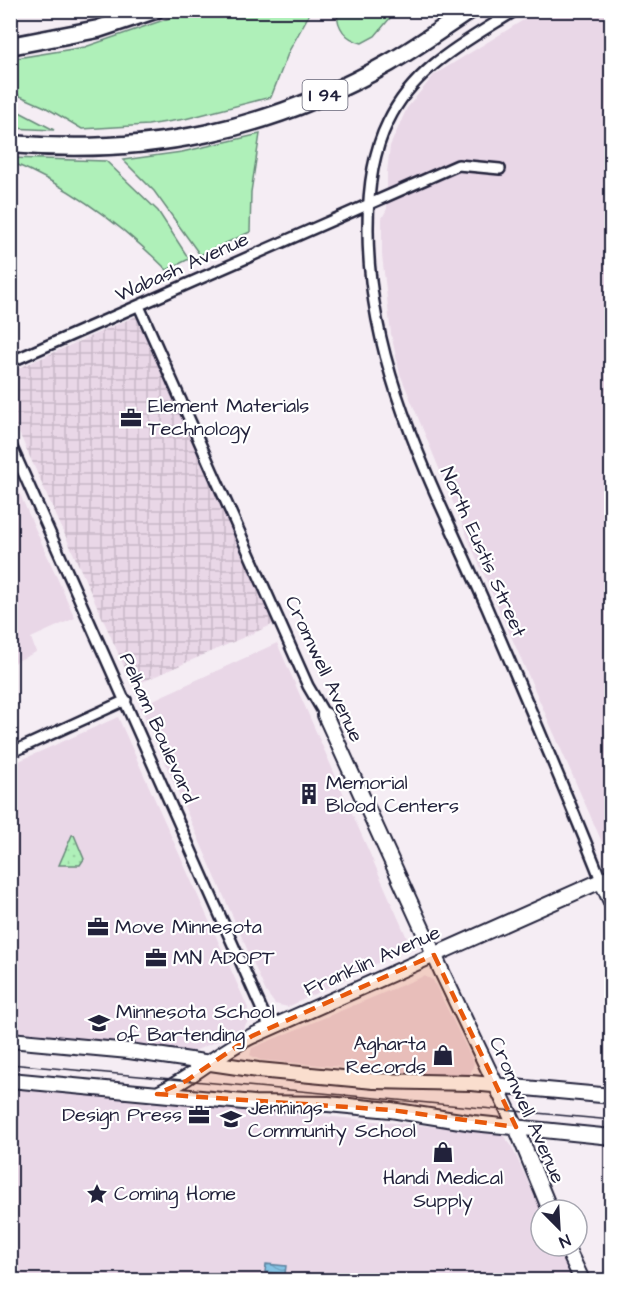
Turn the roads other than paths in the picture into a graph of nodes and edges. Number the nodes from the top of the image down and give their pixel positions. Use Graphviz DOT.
graph roads {
  1 [pos="155,10"];
  2 [pos="470,10"];
  3 [pos="516,10"];
  4 [pos="10,46"];
  5 [pos="10,144"];
  6 [pos="500,169"];
  7 [pos="368,204"];
  8 [pos="144,304"];
  9 [pos="10,362"];
  10 [pos="10,443"];
  11 [pos="126,700"];
  12 [pos="325,715"];
  13 [pos="10,753"];
  14 [pos="606,878"];
  15 [pos="612,904"];
  16 [pos="434,955"];
  17 [pos="270,1028"];
  18 [pos="10,1040"];
  19 [pos="208,1062"];
  20 [pos="10,1080"];
  21 [pos="496,1086"];
  22 [pos="157,1094"];
  23 [pos="612,1096"];
  24 [pos="516,1127"];
  25 [pos="612,1137"];
  26 [pos="545,1198"];
  27 [pos="571,1258"];
  28 [pos="582,1281"];
  1 -- 4 [label="highway"];
  2 -- 5 [label="highway, I 94"];
  3 -- 7 [label="street"];
  6 -- 7 [label="street, Wabash Avenue"];
  7 -- 8 [label="street, Wabash Avenue"];
  7 -- 14 [label="street, North Eustis Street"];
  8 -- 9 [label="street, Wabash Avenue"];
  8 -- 12 [label="street, Cromwell Avenue"];
  10 -- 11 [label="street, Pelham Boulevard"];
  11 -- 13 [label="street"];
  11 -- 17 [label="street, Pelham Boulevard"];
  12 -- 16 [label="main road, Cromwell Avenue"];
  14 -- 15 [label="main road, North Eustis Street"];
  14 -- 16 [label="main road, Franklin Avenue"];
  16 -- 17 [label="main road, Franklin Avenue"];
  16 -- 21 [label="main road, Cromwell Avenue"];
  17 -- 19 [label="main road, Franklin Avenue"];
  18 -- 19 [label="main road"];
  19 -- 21 [label="main road"];
  19 -- 22 [label="main road, Franklin Avenue"];
  20 -- 22 [label="main road"];
  21 -- 23 [label="main road"];
  21 -- 24 [label="main road, Cromwell Avenue"];
  22 -- 24 [label="main road"];
  24 -- 25 [label="main road"];
  24 -- 26 [label="main road, Cromwell Avenue"];
  27 -- 28 [label="main road"];
}
